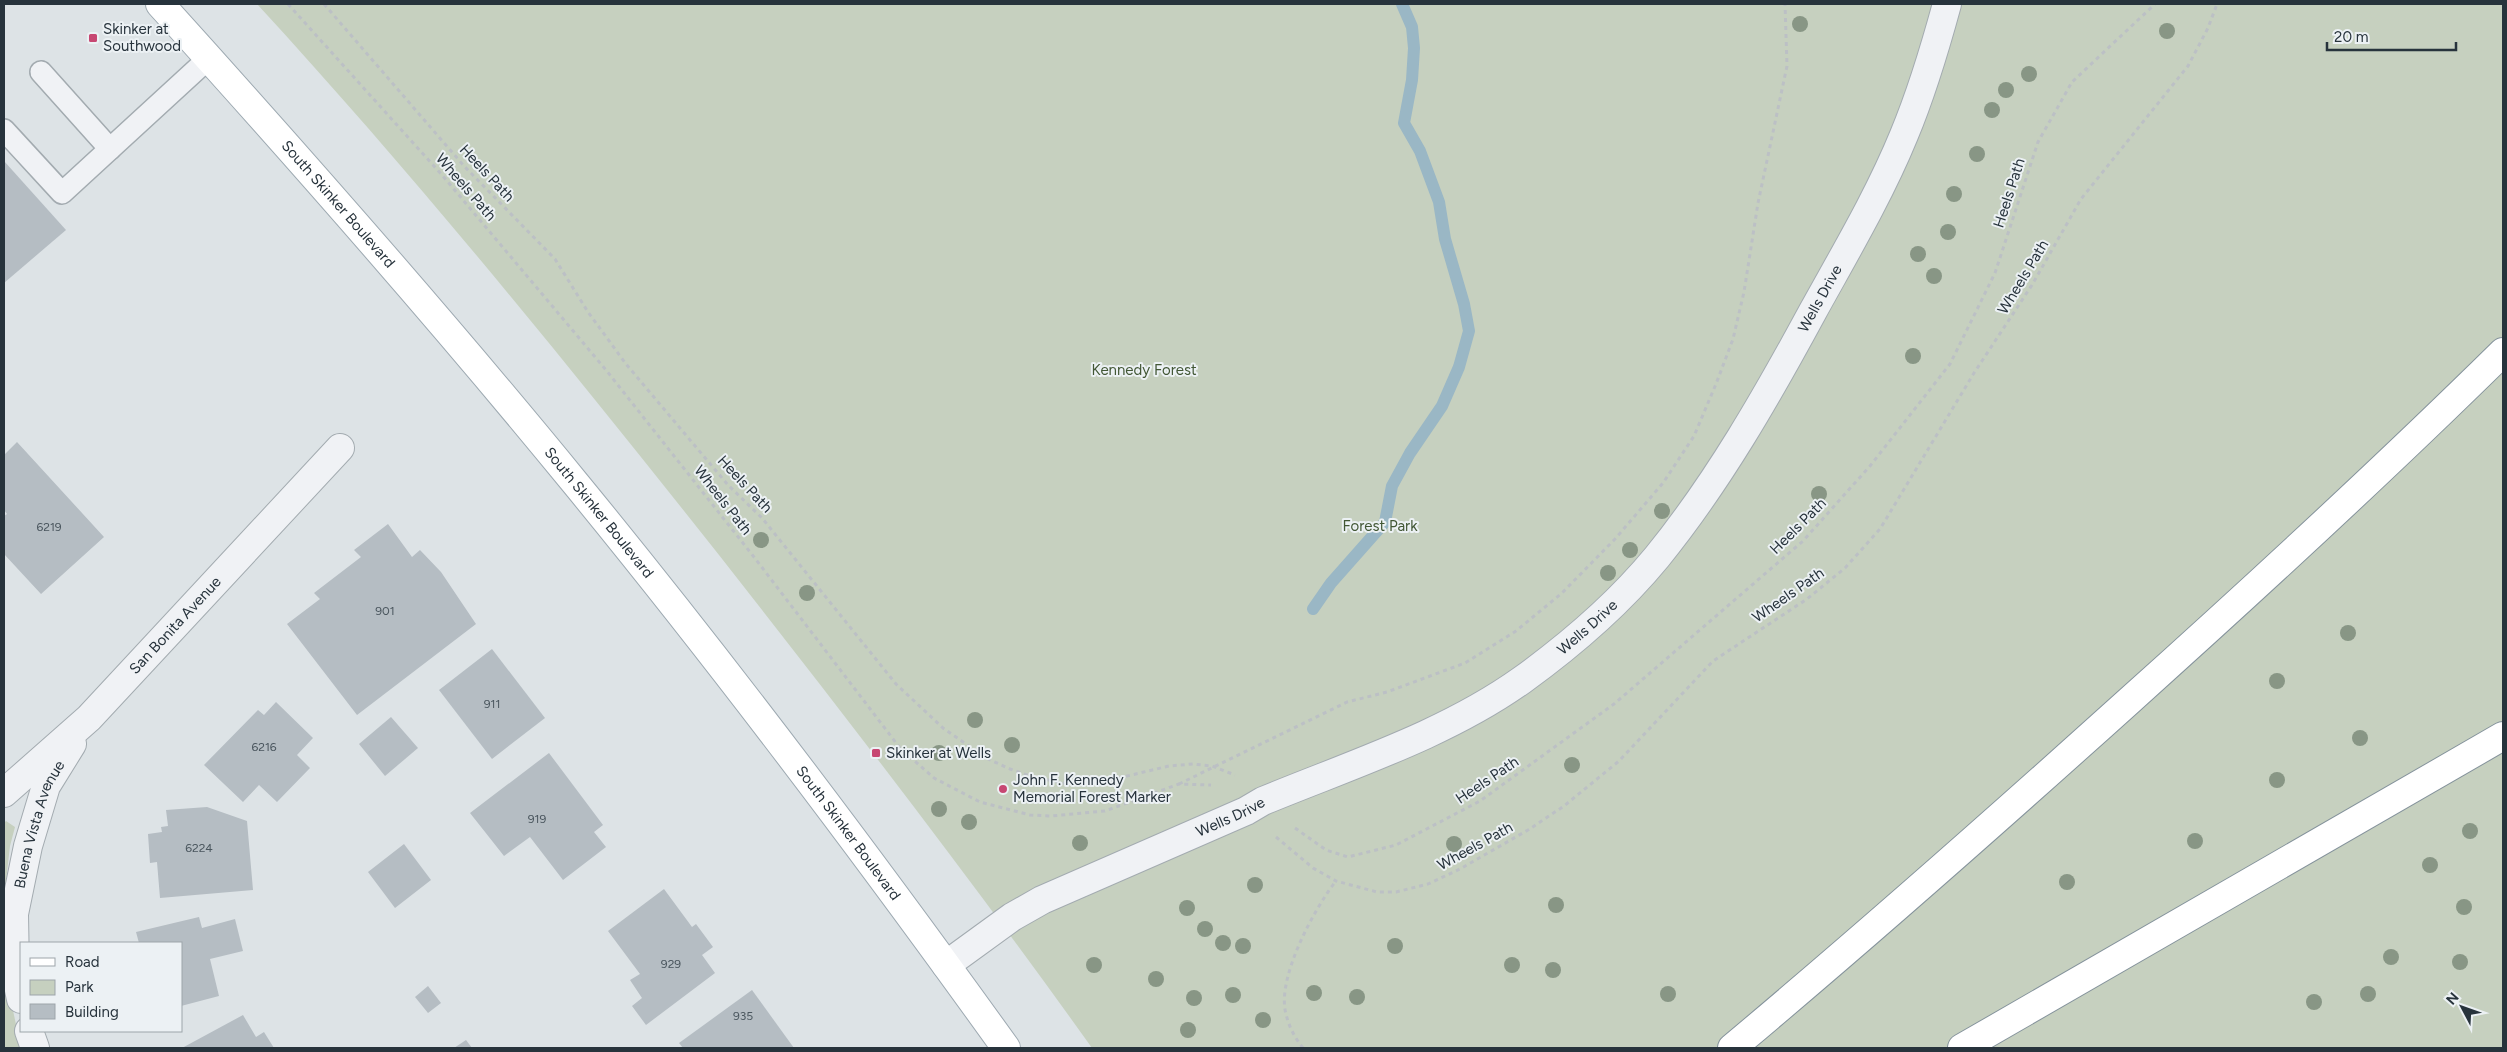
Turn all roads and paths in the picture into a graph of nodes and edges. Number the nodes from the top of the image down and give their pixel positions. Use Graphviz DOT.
graph roads {
  1 [pos="160,4"];
  2 [pos="288,4"];
  3 [pos="324,4"];
  4 [pos="1785,4"];
  5 [pos="1947,4"];
  6 [pos="2155,4"];
  7 [pos="2217,4"];
  8 [pos="209,58"];
  9 [pos="40,72"];
  10 [pos="4,130"];
  11 [pos="110,150"];
  12 [pos="2503,352"];
  13 [pos="340,448"];
  14 [pos="89,718"];
  15 [pos="2503,736"];
  16 [pos="1212,766"];
  17 [pos="1241,780"];
  18 [pos="1179,784"];
  19 [pos="1214,786"];
  20 [pos="4,794"];
  21 [pos="1294,827"];
  22 [pos="1270,831"];
  23 [pos="1336,881"];
  24 [pos="946,965"];
  25 [pos="20,994"];
  26 [pos="29,1032"];
  27 [pos="35,1048"];
  28 [pos="1006,1048"];
  29 [pos="1303,1048"];
  30 [pos="1732,1048"];
  31 [pos="1962,1048"];
  1 -- 8 [label="main road, South Skinker Boulevard"];
  2 -- 18 [label="path, Wheels Path"];
  3 -- 16 [label="path, Heels Path"];
  4 -- 16 [label="path"];
  5 -- 24 [label="street, Wells Drive"];
  6 -- 21 [label="path, Heels Path"];
  7 -- 23 [label="path, Wheels Path"];
  8 -- 11 [label="lane"];
  8 -- 24 [label="main road, South Skinker Boulevard"];
  9 -- 11 [label="lane"];
  10 -- 11 [label="lane"];
  12 -- 30 [label="main road"];
  13 -- 14 [label="street, San Bonita Avenue"];
  14 -- 20 [label="street, San Bonita Avenue"];
  14 -- 25 [label="street, Buena Vista Avenue"];
  15 -- 31 [label="main road"];
  16 -- 17 [label="path, Heels Path"];
  16 -- 18 [label="path"];
  18 -- 19 [label="path, Wheels Path"];
  22 -- 23 [label="path, Wheels Path"];
  23 -- 29 [label="path"];
  24 -- 28 [label="main road, South Skinker Boulevard"];
  26 -- 27 [label="street"];
}
